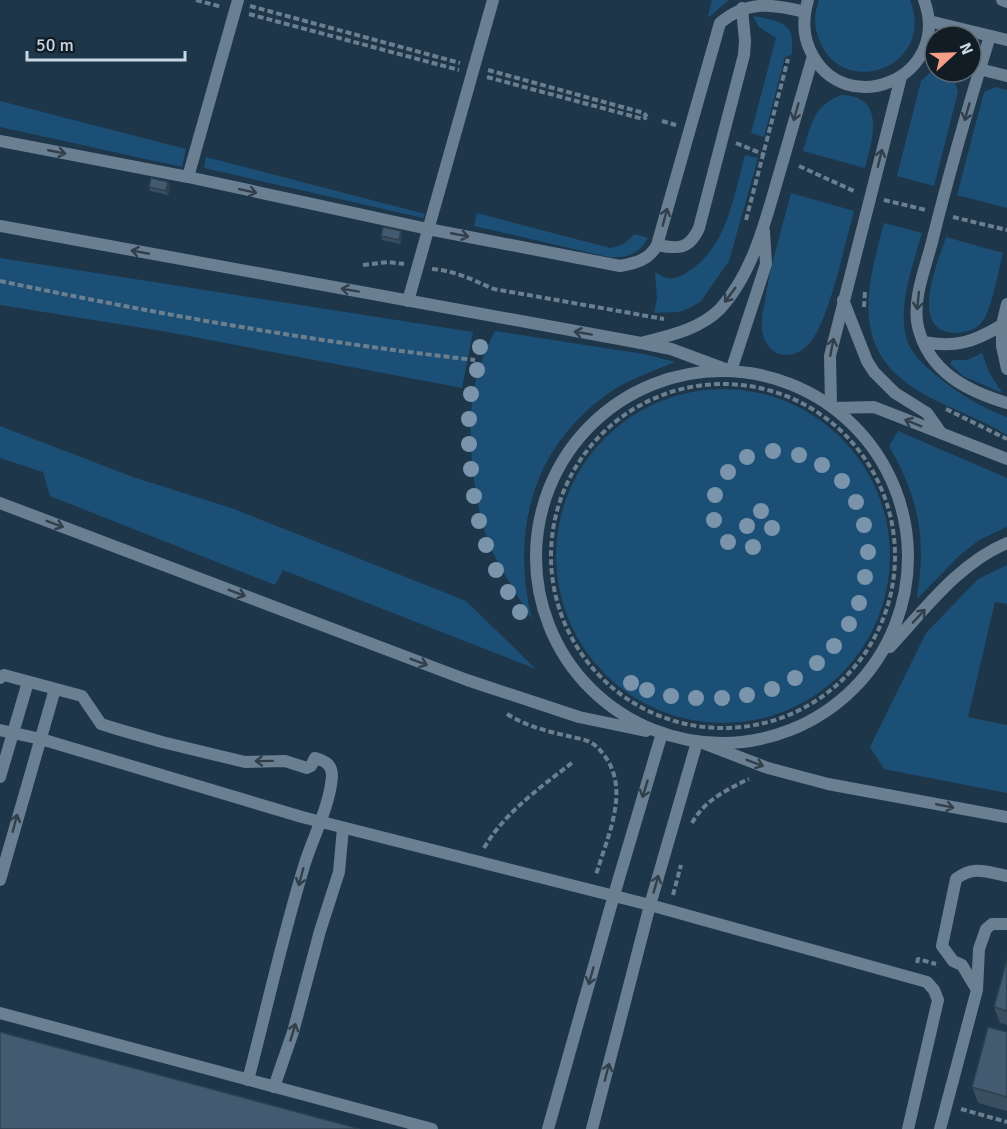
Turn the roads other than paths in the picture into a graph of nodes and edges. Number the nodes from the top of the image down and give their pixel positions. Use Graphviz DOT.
graph roads {
  1 [pos="493,0"];
  2 [pos="924,0"];
  3 [pos="1002,0"];
  4 [pos="1007,2"];
  5 [pos="237,4"];
  6 [pos="806,6"];
  7 [pos="742,8"];
  8 [pos="929,21"];
  9 [pos="929,24"];
  10 [pos="990,36"];
  11 [pos="1007,40"];
  12 [pos="983,51"];
  13 [pos="813,56"];
  14 [pos="923,58"];
  15 [pos="983,70"];
  16 [pos="1007,76"];
  17 [pos="901,77"];
  18 [pos="971,84"];
  19 [pos="0,141"];
  20 [pos="188,177"];
  21 [pos="0,226"];
  22 [pos="763,227"];
  23 [pos="428,229"];
  24 [pos="657,245"];
  25 [pos="843,300"];
  26 [pos="408,301"];
  27 [pos="1007,304"];
  28 [pos="1002,325"];
  29 [pos="923,342"];
  30 [pos="640,343"];
  31 [pos="1007,369"];
  32 [pos="730,370"];
  33 [pos="1007,403"];
  34 [pos="832,407"];
  35 [pos="941,434"];
  36 [pos="1007,459"];
  37 [pos="0,503"];
  38 [pos="1007,543"];
  39 [pos="879,658"];
  40 [pos="2,676"];
  41 [pos="28,682"];
  42 [pos="55,689"];
  43 [pos="6,732"];
  44 [pos="661,733"];
  45 [pos="41,739"];
  46 [pos="698,742"];
  47 [pos="0,777"];
  48 [pos="1007,817"];
  49 [pos="319,822"];
  50 [pos="343,828"];
  51 [pos="1007,876"];
  52 [pos="0,879"];
  53 [pos="614,895"];
  54 [pos="650,905"];
  55 [pos="1007,924"];
  56 [pos="977,990"];
  57 [pos="0,1013"];
  58 [pos="248,1080"];
  59 [pos="274,1087"];
  60 [pos="432,1129"];
  61 [pos="548,1129"];
  62 [pos="592,1129"];
  63 [pos="908,1129"];
  64 [pos="940,1129"];
  1 -- 23 [label="street"];
  2 -- 8 [label="street"];
  3 -- 4 [label="street"];
  5 -- 20 [label="street"];
  6 -- 7 [label="street"];
  6 -- 13 [label="street"];
  24 -- 7 [label="street, one-way"];
  7 -- 24 [label="street"];
  8 -- 9 [label="street"];
  8 -- 10 [label="street"];
  10 -- 11 [label="street"];
  10 -- 12 [label="street"];
  13 -- 17 [label="street"];
  13 -- 22 [label="street, one-way"];
  14 -- 17 [label="street"];
  15 -- 16 [label="street"];
  25 -- 17 [label="street, one-way"];
  18 -- 29 [label="street, one-way"];
  19 -- 20 [label="street, one-way"];
  20 -- 23 [label="street, one-way"];
  26 -- 21 [label="street, one-way"];
  22 -- 30 [label="street, one-way"];
  22 -- 32 [label="street"];
  23 -- 24 [label="street, one-way"];
  23 -- 26 [label="street"];
  34 -- 25 [label="street, one-way"];
  25 -- 35 [label="street"];
  30 -- 26 [label="street, one-way"];
  27 -- 28 [label="street"];
  28 -- 29 [label="street"];
  28 -- 31 [label="street"];
  29 -- 33 [label="street"];
  30 -- 32 [label="street"];
  32 -- 34 [label="street"];
  32 -- 44 [label="street"];
  35 -- 34 [label="street, one-way"];
  34 -- 39 [label="street"];
  35 -- 36 [label="street"];
  37 -- 44 [label="street, one-way"];
  39 -- 38 [label="street, one-way"];
  39 -- 46 [label="street"];
  40 -- 41 [label="street"];
  41 -- 42 [label="street"];
  41 -- 43 [label="street"];
  42 -- 45 [label="street"];
  49 -- 42 [label="street, one-way"];
  43 -- 45 [label="street"];
  43 -- 47 [label="street"];
  44 -- 46 [label="street"];
  44 -- 53 [label="street, one-way"];
  45 -- 49 [label="street"];
  52 -- 45 [label="street, one-way"];
  46 -- 48 [label="street, one-way"];
  54 -- 46 [label="street, one-way"];
  49 -- 50 [label="street"];
  49 -- 58 [label="street, one-way"];
  50 -- 53 [label="street"];
  59 -- 50 [label="street, one-way"];
  51 -- 56 [label="street"];
  53 -- 54 [label="street"];
  53 -- 61 [label="street, one-way"];
  62 -- 54 [label="street, one-way"];
  54 -- 63 [label="street"];
  55 -- 56 [label="street"];
  56 -- 64 [label="street"];
  57 -- 58 [label="street"];
  58 -- 59 [label="street"];
  59 -- 60 [label="street"];
}
